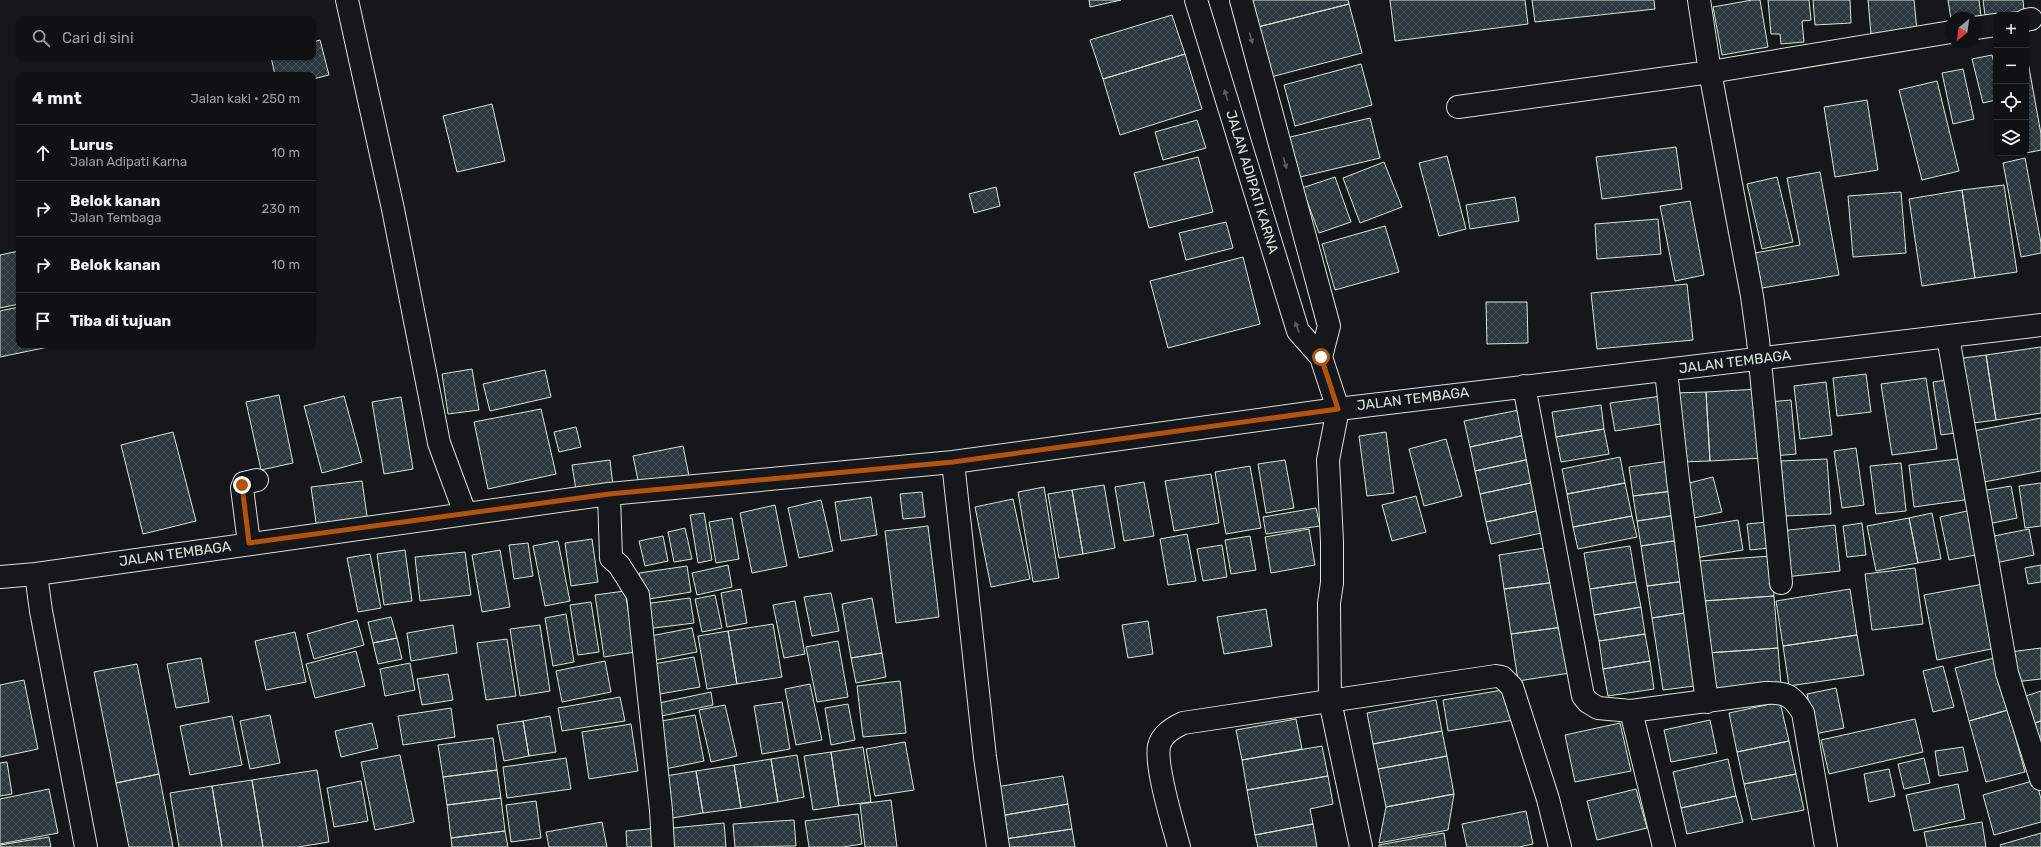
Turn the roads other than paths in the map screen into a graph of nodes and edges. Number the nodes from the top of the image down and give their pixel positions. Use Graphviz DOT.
graph roads {
  1 [pos="347,0"];
  2 [pos="1196,0"];
  3 [pos="1241,0"];
  4 [pos="1699,0"];
  5 [pos="1993,25"];
  6 [pos="1981,27"];
  7 [pos="1945,33"];
  8 [pos="1710,72"];
  9 [pos="1458,107"];
  10 [pos="2041,325"];
  11 [pos="1948,337"];
  12 [pos="1759,349"];
  13 [pos="1323,361"];
  14 [pos="1666,371"];
  15 [pos="1524,386"];
  16 [pos="1335,399"];
  17 [pos="953,462"];
  18 [pos="257,480"];
  19 [pos="609,494"];
  20 [pos="465,513"];
  21 [pos="247,527"];
  22 [pos="36,574"];
  23 [pos="0,577"];
  24 [pos="1781,583"];
  25 [pos="1330,700"];
  26 [pos="1707,702"];
  27 [pos="1631,711"];
  28 [pos="2041,779"];
  29 [pos="86,847"];
  30 [pos="664,847"];
  31 [pos="998,847"];
  32 [pos="1178,847"];
  33 [pos="1361,847"];
  34 [pos="1560,847"];
  35 [pos="1664,847"];
  36 [pos="1826,847"];
  1 -- 20 [label="street"];
  13 -- 2 [label="street, JALAN ADIPATI KARNA, one-way"];
  3 -- 13 [label="street, one-way"];
  4 -- 8 [label="street"];
  5 -- 6 [label="street"];
  7 -- 8 [label="street"];
  8 -- 9 [label="street"];
  8 -- 12 [label="street"];
  10 -- 11 [label="street, JALAN TEMBAGA"];
  11 -- 12 [label="street, JALAN TEMBAGA"];
  11 -- 28 [label="street"];
  12 -- 14 [label="street, JALAN TEMBAGA"];
  12 -- 24 [label="street"];
  13 -- 16 [label="street, JALAN ADIPATI KARNA"];
  14 -- 15 [label="street, JALAN TEMBAGA"];
  14 -- 26 [label="street"];
  15 -- 16 [label="street, JALAN TEMBAGA"];
  15 -- 27 [label="street"];
  16 -- 17 [label="street, JALAN TEMBAGA"];
  16 -- 25 [label="street"];
  17 -- 19 [label="street, JALAN TEMBAGA"];
  17 -- 31 [label="street"];
  18 -- 21 [label="street"];
  19 -- 20 [label="street, JALAN TEMBAGA"];
  19 -- 30 [label="street"];
  20 -- 21 [label="street, JALAN TEMBAGA"];
  21 -- 22 [label="street, JALAN TEMBAGA"];
  22 -- 23 [label="street, JALAN TEMBAGA"];
  22 -- 29 [label="street"];
  25 -- 32 [label="street"];
  25 -- 33 [label="street"];
  25 -- 34 [label="street"];
  26 -- 27 [label="street"];
  26 -- 36 [label="street"];
  27 -- 35 [label="street"];
}
